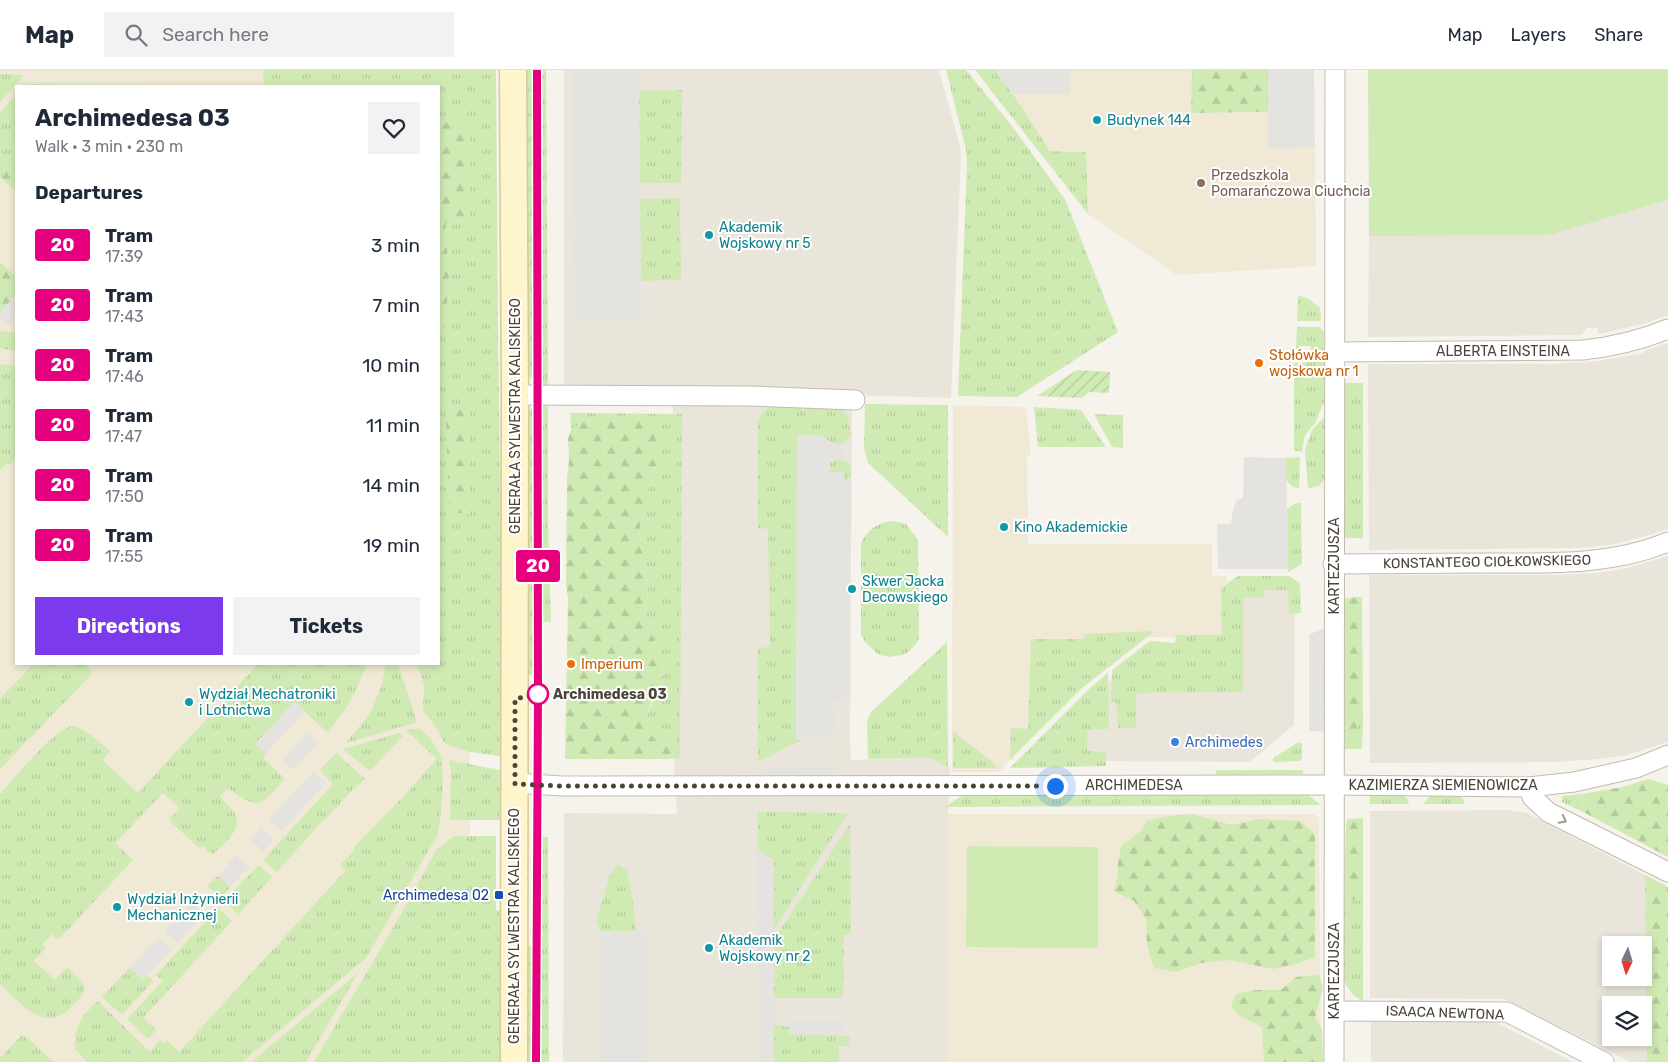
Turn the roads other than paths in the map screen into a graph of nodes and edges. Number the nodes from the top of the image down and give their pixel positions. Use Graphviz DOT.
graph roads {
  1 [pos="513,70"];
  2 [pos="1335,70"];
  3 [pos="1668,329"];
  4 [pos="1334,352"];
  5 [pos="515,394"];
  6 [pos="855,400"];
  7 [pos="1668,542"];
  8 [pos="1333,564"];
  9 [pos="1668,755"];
  10 [pos="515,784"];
  11 [pos="1334,785"];
  12 [pos="1529,787"];
  13 [pos="1668,872"];
  14 [pos="1334,1011"];
  15 [pos="514,1062"];
  16 [pos="1334,1062"];
  17 [pos="1604,1062"];
  1 -- 5 [label="street, GENERAŁA SYLWESTRA KALISKIEGO"];
  2 -- 4 [label="street, KARTEZJUSZA"];
  3 -- 4 [label="street, ALBERTA EINSTEINA"];
  4 -- 8 [label="street, KARTEZJUSZA"];
  5 -- 6 [label="street"];
  5 -- 10 [label="street, GENERAŁA SYLWESTRA KALISKIEGO"];
  7 -- 8 [label="street, KONSTANTEGO CIOŁKOWSKIEGO"];
  8 -- 11 [label="street, KARTEZJUSZA"];
  9 -- 12 [label="street, KAZIMIERZA SIEMIENOWICZA"];
  10 -- 11 [label="street, ARCHIMEDESA"];
  10 -- 15 [label="street, GENERAŁA SYLWESTRA KALISKIEGO"];
  11 -- 12 [label="street, KAZIMIERZA SIEMIENOWICZA"];
  11 -- 14 [label="street, KARTEZJUSZA"];
  12 -- 13 [label="street, one-way"];
  14 -- 16 [label="street, KARTEZJUSZA"];
  14 -- 17 [label="street, ISAACA NEWTONA"];
}
